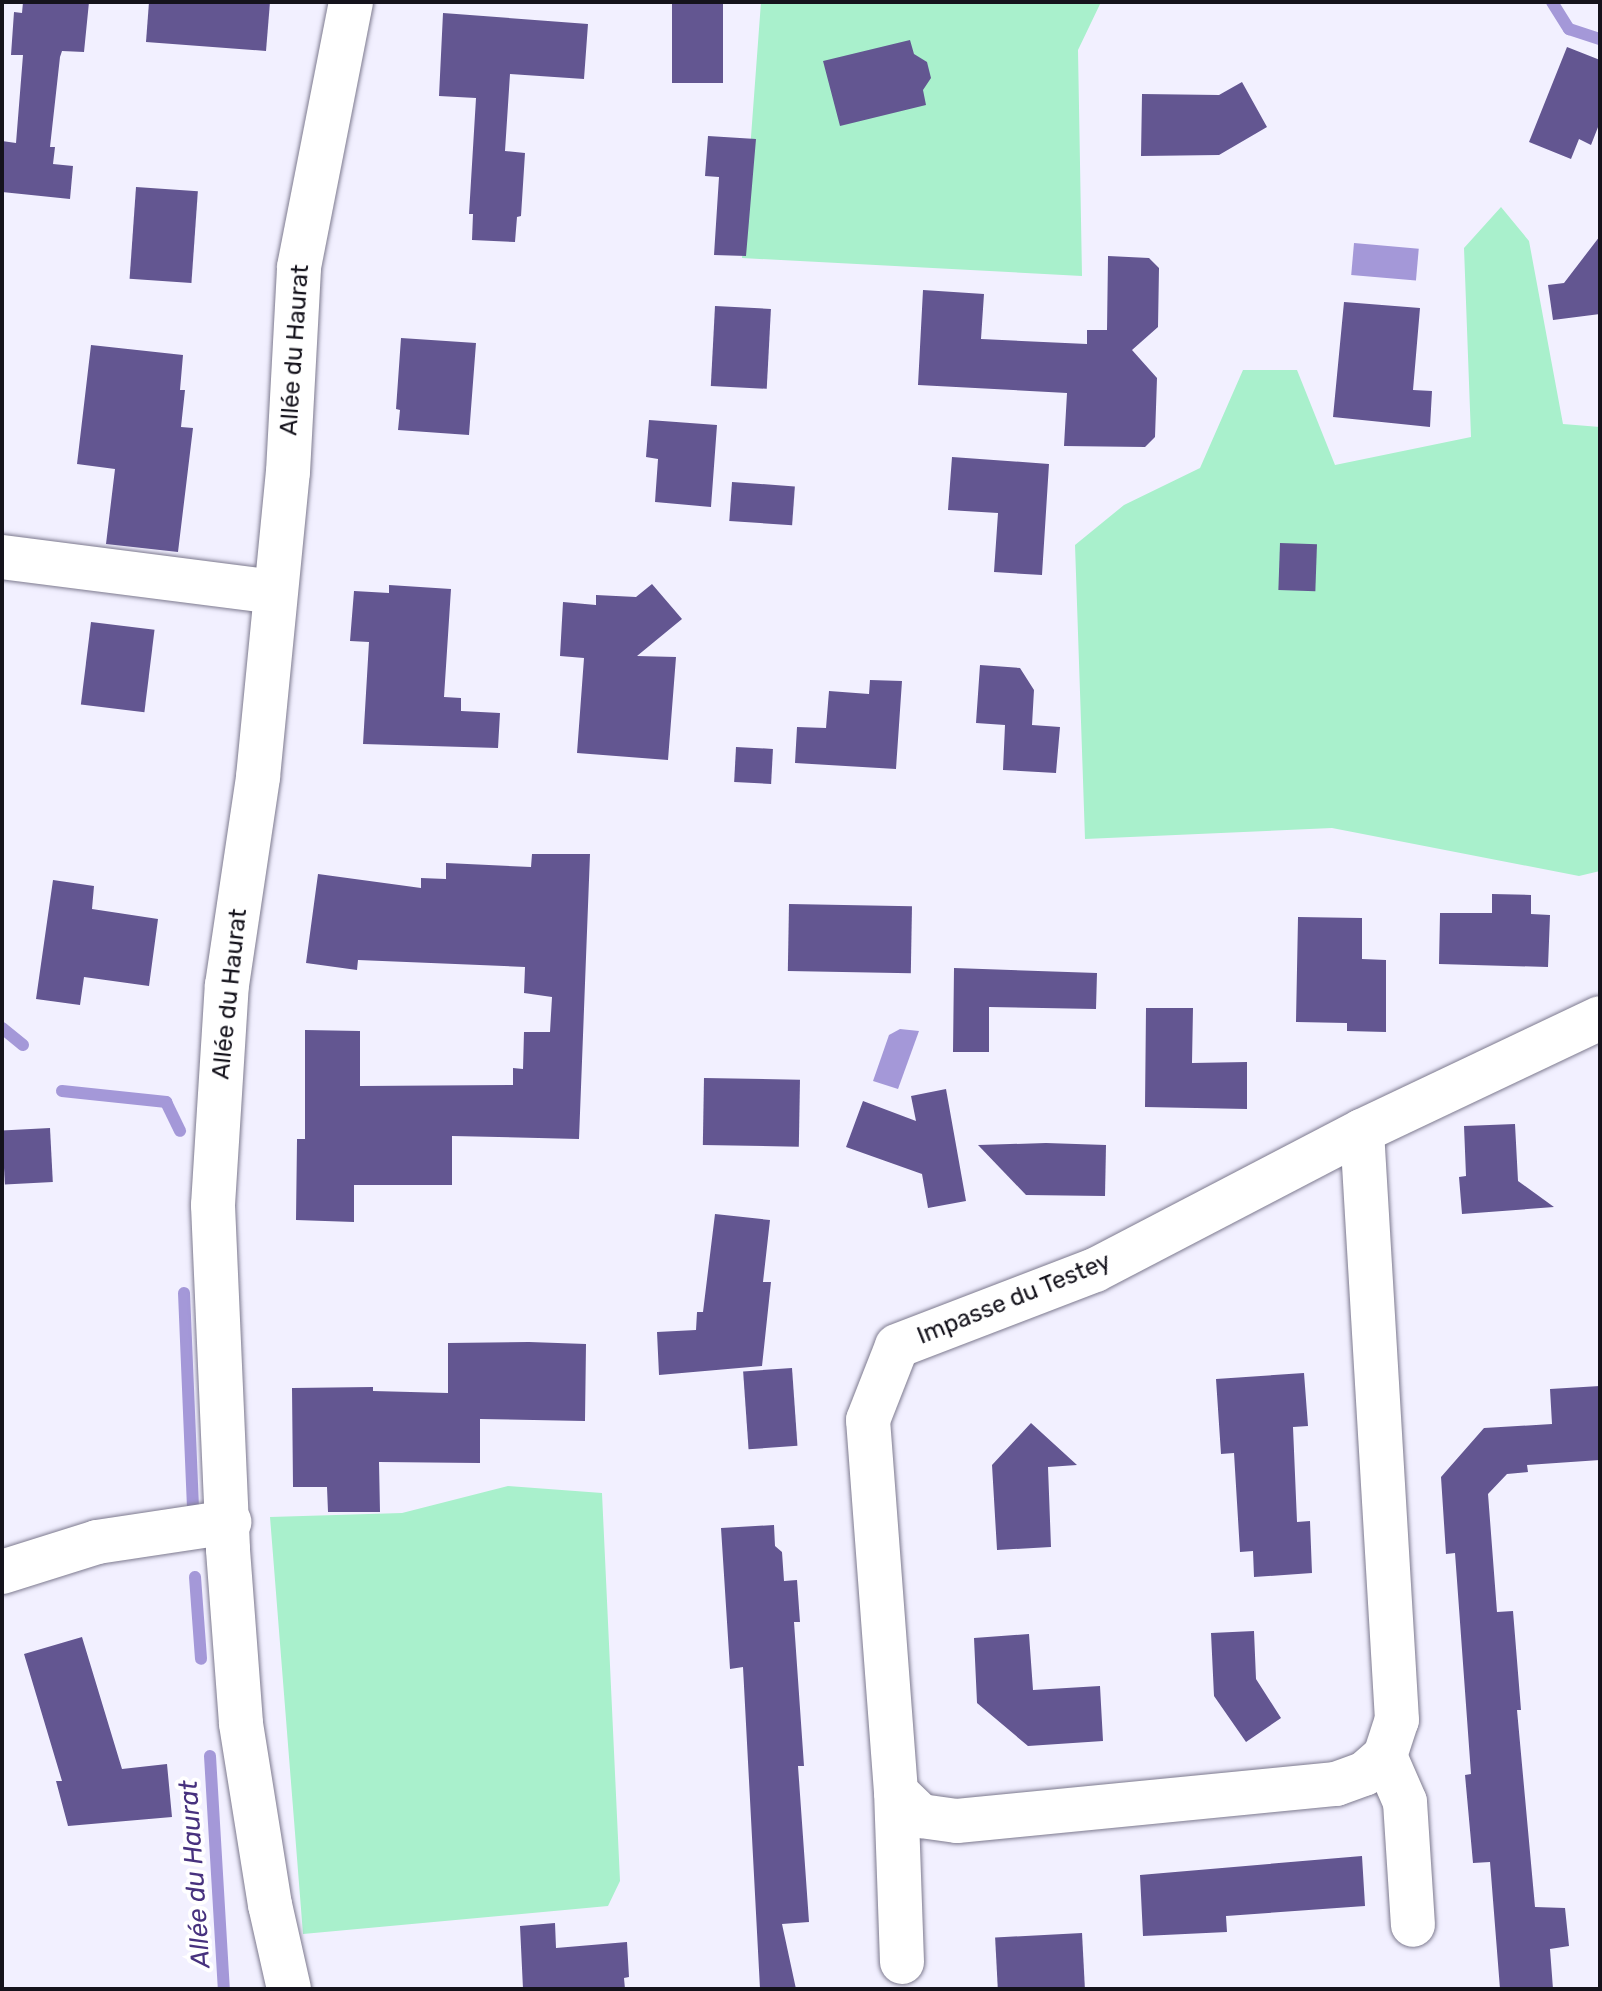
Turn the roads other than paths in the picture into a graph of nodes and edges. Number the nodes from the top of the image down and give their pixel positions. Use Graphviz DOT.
graph roads {
  1 [pos="351,2"];
  2 [pos="2,557"];
  3 [pos="275,592"];
  4 [pos="1600,1018"];
  5 [pos="1362,1131"];
  6 [pos="229,1522"];
  7 [pos="2,1572"];
  8 [pos="1385,1756"];
  9 [pos="896,1792"];
  10 [pos="1413,1925"];
  11 [pos="902,1962"];
  12 [pos="289,1989"];
  1 -- 3 [label="street, Allée du Haurat"];
  2 -- 3 [label="street"];
  3 -- 6 [label="street, Allée du Haurat"];
  4 -- 5 [label="street, Impasse du Testey"];
  5 -- 8 [label="street"];
  5 -- 9 [label="street, Impasse du Testey"];
  6 -- 7 [label="street"];
  6 -- 12 [label="street, Allée du Haurat"];
  8 -- 9 [label="street"];
  8 -- 10 [label="street"];
  9 -- 11 [label="street, Impasse du Testey"];
}
